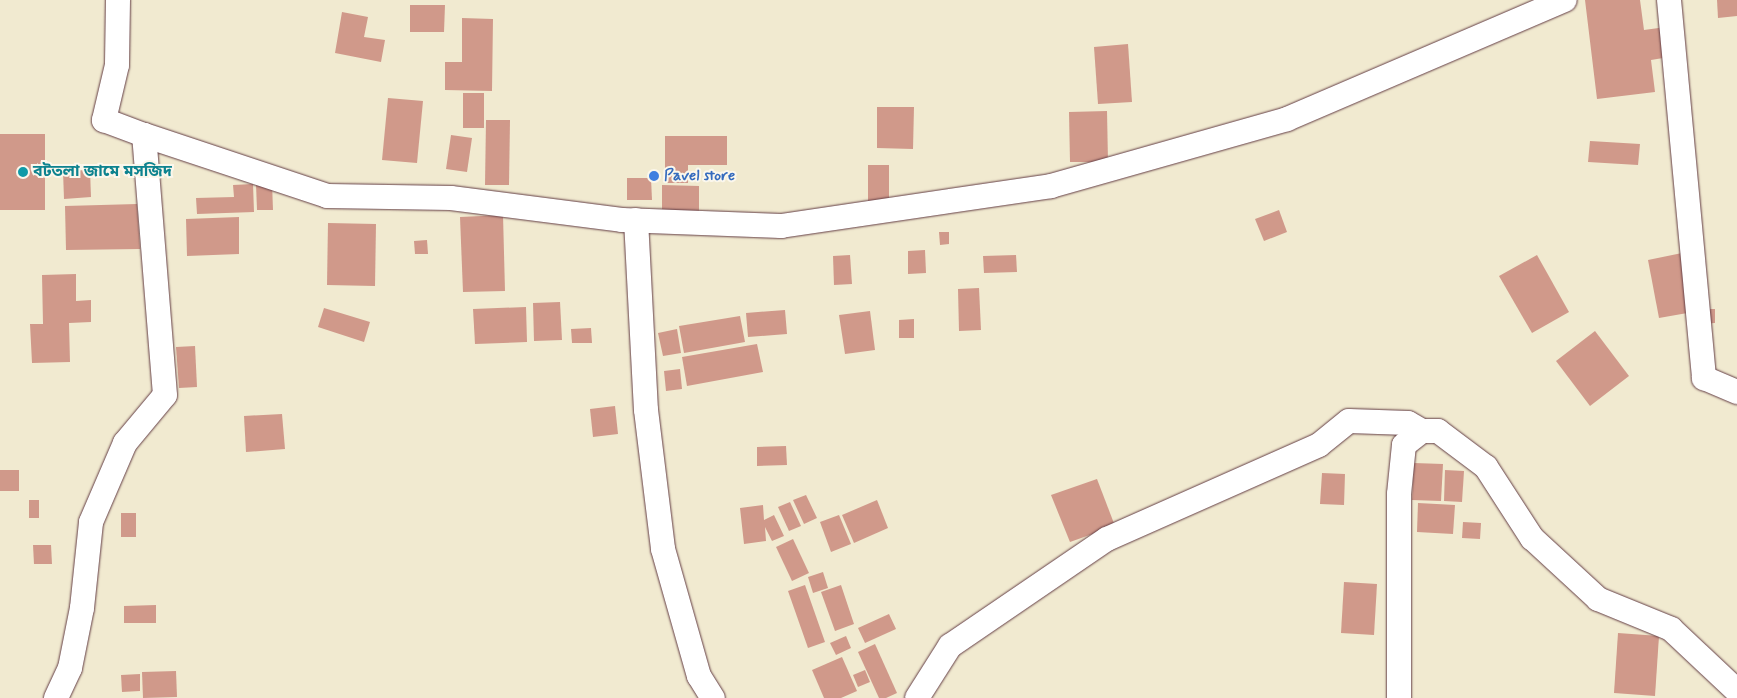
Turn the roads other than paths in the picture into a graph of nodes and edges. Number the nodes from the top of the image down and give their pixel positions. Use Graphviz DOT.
graph roads {
  1 [pos="118,0"];
  2 [pos="1565,0"];
  3 [pos="1669,0"];
  4 [pos="144,135"];
  5 [pos="636,220"];
  6 [pos="1737,392"];
  7 [pos="1422,431"];
  8 [pos="1737,691"];
  9 [pos="56,698"];
  10 [pos="713,698"];
  11 [pos="917,698"];
  12 [pos="1399,698"];
  1 -- 4 [label="street"];
  2 -- 5 [label="street"];
  3 -- 6 [label="street"];
  4 -- 5 [label="street"];
  4 -- 9 [label="street"];
  5 -- 10 [label="street"];
  7 -- 8 [label="street"];
  7 -- 11 [label="street"];
  7 -- 12 [label="street"];
}
